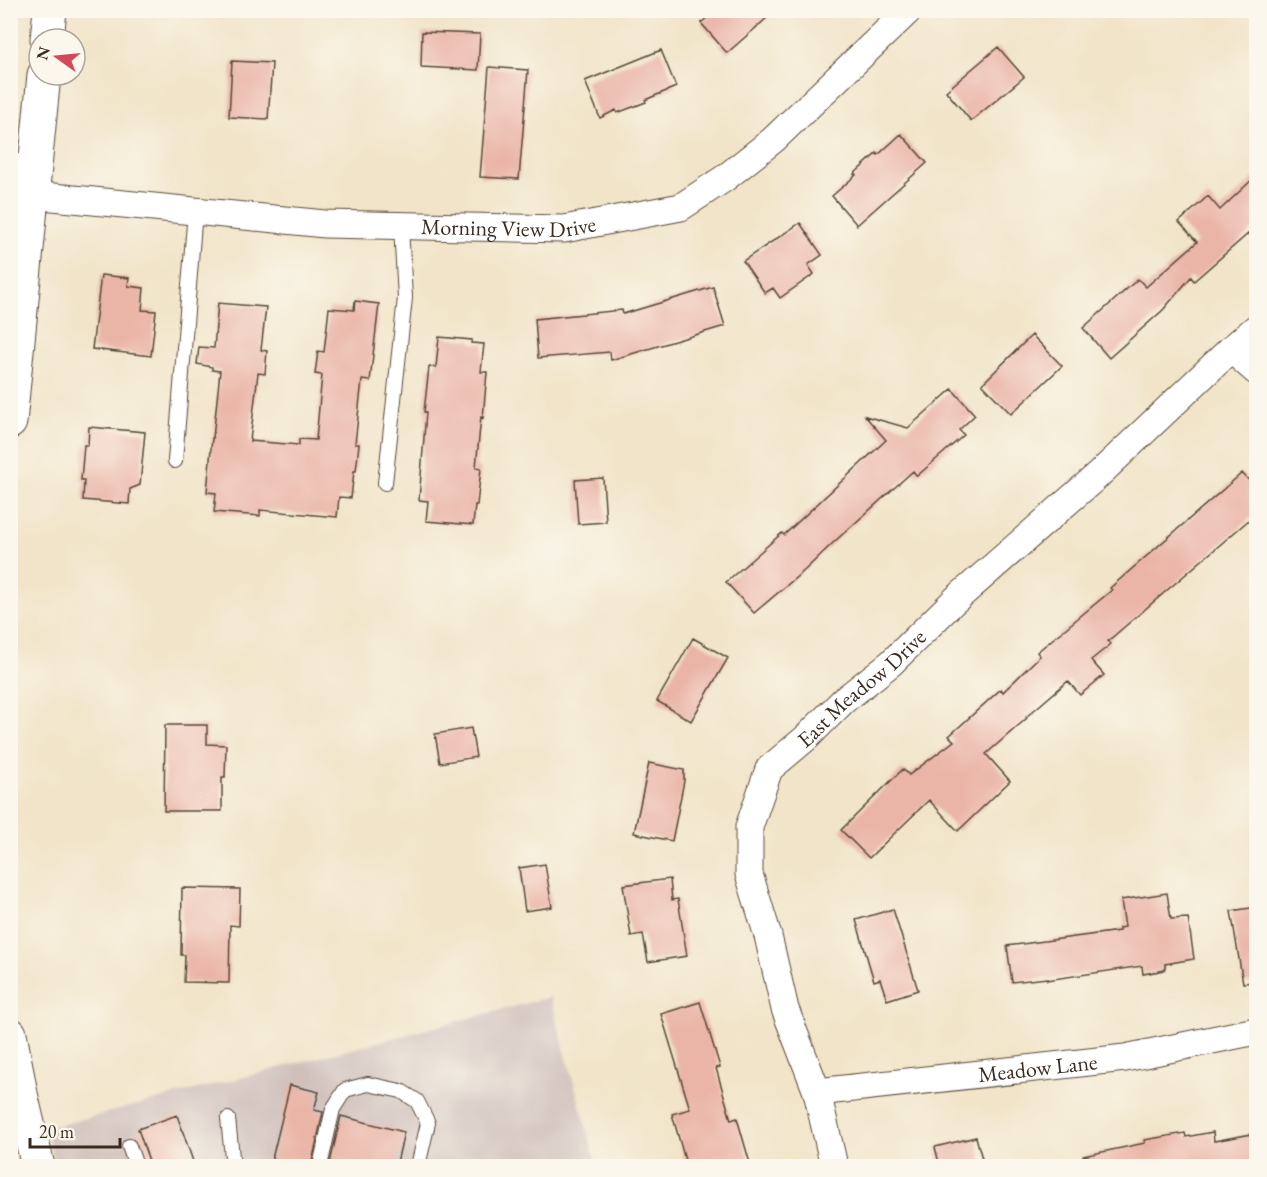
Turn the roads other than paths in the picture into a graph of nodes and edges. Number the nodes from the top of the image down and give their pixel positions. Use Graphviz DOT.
graph roads {
  1 [pos="50,10"];
  2 [pos="909,10"];
  3 [pos="48,27"];
  4 [pos="42,87"];
  5 [pos="26,177"];
  6 [pos="195,211"];
  7 [pos="401,226"];
  8 [pos="1257,327"];
  9 [pos="1231,349"];
  10 [pos="1257,371"];
  11 [pos="10,422"];
  12 [pos="175,461"];
  13 [pos="385,483"];
  14 [pos="1257,1031"];
  15 [pos="10,1034"];
  16 [pos="817,1092"];
  17 [pos="228,1119"];
  18 [pos="129,1146"];
  19 [pos="38,1167"];
  20 [pos="136,1167"];
  21 [pos="233,1167"];
  22 [pos="320,1167"];
  23 [pos="418,1167"];
  24 [pos="834,1167"];
  1 -- 3 [label="main road"];
  2 -- 7 [label="street, Morning View Drive"];
  4 -- 5 [label="main road"];
  5 -- 6 [label="street, Morning View Drive"];
  5 -- 11 [label="main road"];
  6 -- 7 [label="street, Morning View Drive"];
  6 -- 12 [label="lane"];
  7 -- 13 [label="lane"];
  8 -- 9 [label="street, East Meadow Drive"];
  9 -- 10 [label="street"];
  9 -- 16 [label="street, East Meadow Drive"];
  14 -- 16 [label="street, Meadow Lane"];
  15 -- 19 [label="main road"];
  16 -- 24 [label="street, East Meadow Drive"];
  17 -- 21 [label="lane"];
  18 -- 20 [label="lane"];
  22 -- 23 [label="lane"];
}
